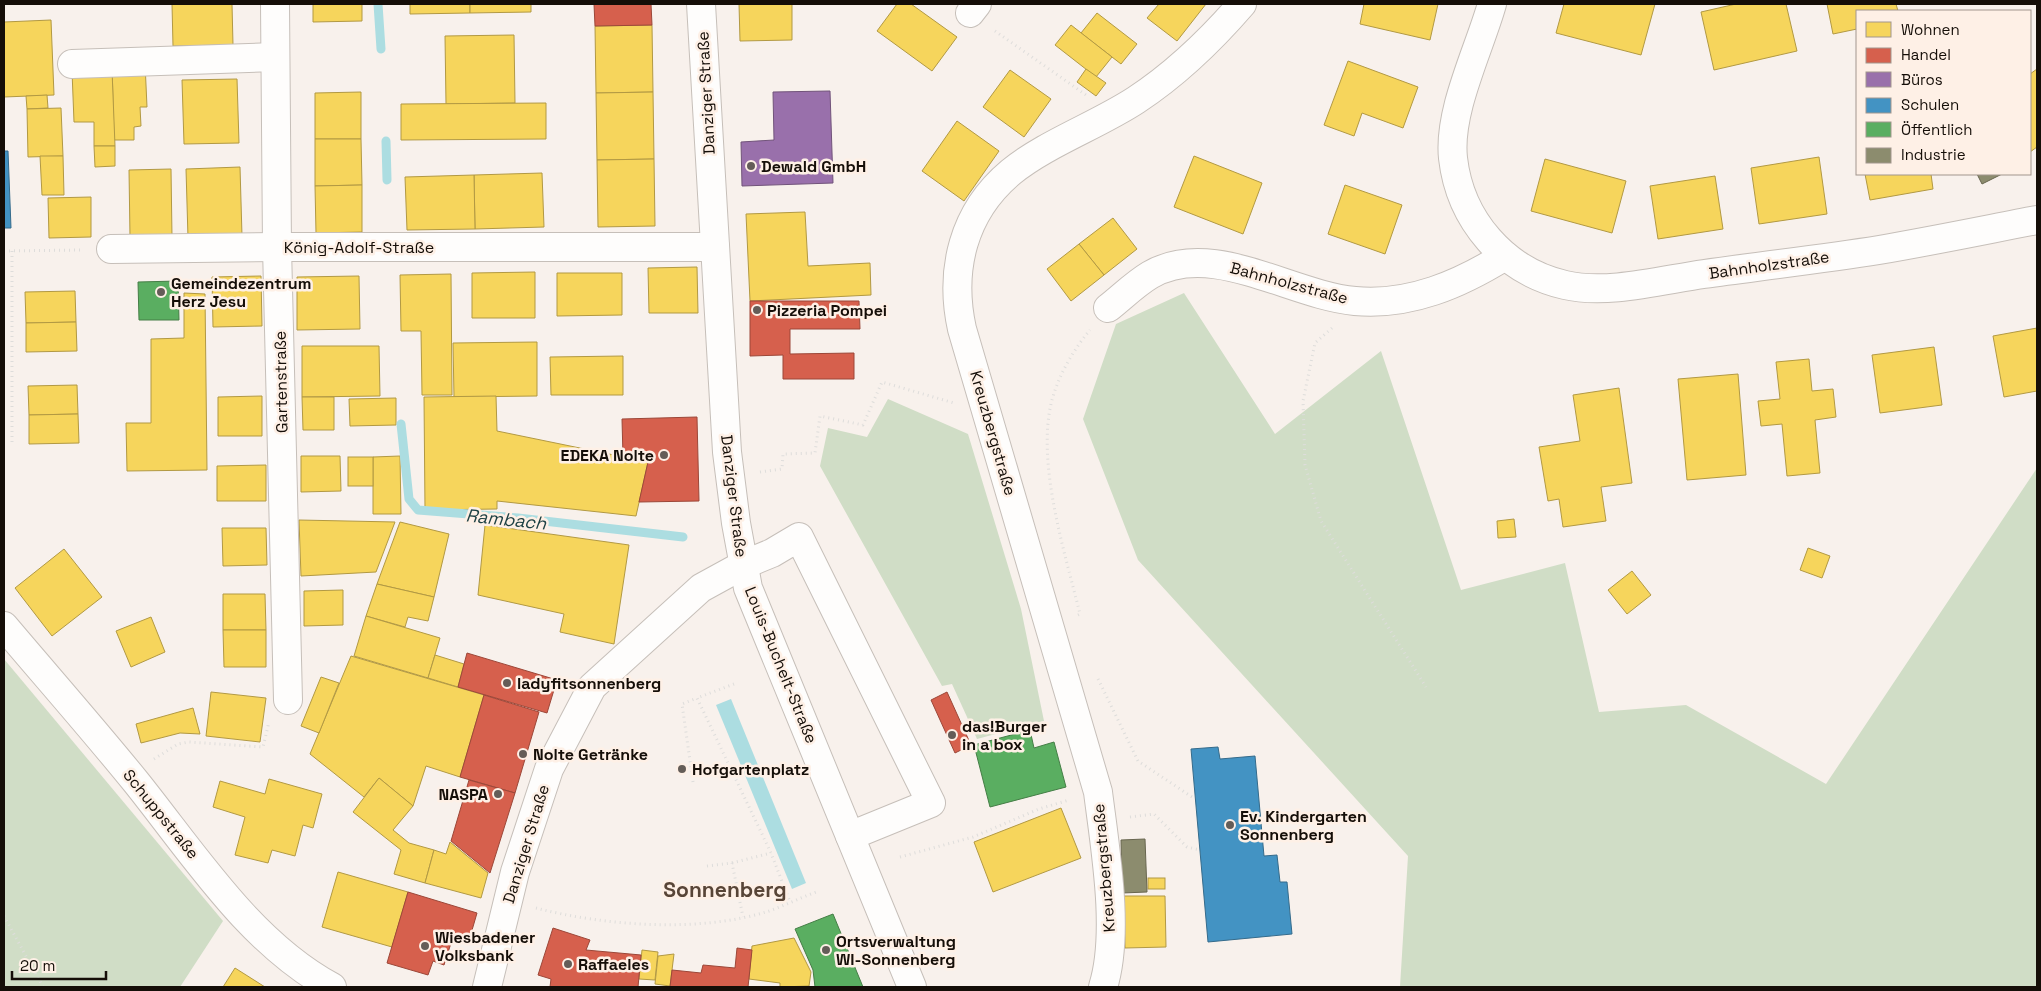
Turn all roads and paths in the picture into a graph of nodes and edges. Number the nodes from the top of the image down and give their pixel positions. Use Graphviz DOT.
graph roads {
  1 [pos="275,4"];
  2 [pos="701,4"];
  3 [pos="1242,4"];
  4 [pos="1492,4"];
  5 [pos="973,9"];
  6 [pos="275,57"];
  7 [pos="72,64"];
  8 [pos="1113,114"];
  9 [pos="2037,220"];
  10 [pos="277,247"];
  11 [pos="714,248"];
  12 [pos="112,249"];
  13 [pos="4,251"];
  14 [pos="12,251"];
  15 [pos="1505,256"];
  16 [pos="1108,308"];
  17 [pos="1336,324"];
  18 [pos="984,403"];
  19 [pos="12,442"];
  20 [pos="757,472"];
  21 [pos="743,565"];
  22 [pos="1080,614"];
  23 [pos="4,626"];
  24 [pos="1096,674"];
  25 [pos="734,684"];
  26 [pos="1426,687"];
  27 [pos="697,698"];
  28 [pos="280,707"];
  29 [pos="168,752"];
  30 [pos="693,782"];
  31 [pos="1098,792"];
  32 [pos="1195,799"];
  33 [pos="1039,809"];
  34 [pos="850,836"];
  35 [pos="1200,850"];
  36 [pos="771,853"];
  37 [pos="900,857"];
  38 [pos="732,863"];
  39 [pos="707,866"];
  40 [pos="819,891"];
  41 [pos="508,900"];
  42 [pos="790,902"];
  43 [pos="4,916"];
  44 [pos="743,916"];
  45 [pos="43,987"];
  46 [pos="332,987"];
  47 [pos="487,987"];
  48 [pos="912,987"];
  49 [pos="1103,987"];
  1 -- 6 [label="street, Gartenstraße"];
  2 -- 11 [label="street, Danziger Straße"];
  3 -- 8 [label="street, Kreuzbergstraße"];
  4 -- 15 [label="street, Bahnholzstraße"];
  5 -- 8 [label="path"];
  6 -- 7 [label="street"];
  6 -- 10 [label="street, Gartenstraße"];
  8 -- 18 [label="street, Kreuzbergstraße"];
  9 -- 15 [label="street, Bahnholzstraße"];
  10 -- 11 [label="street, König-Adolf-Straße"];
  10 -- 12 [label="street, König-Adolf-Straße"];
  10 -- 28 [label="street, Gartenstraße"];
  11 -- 21 [label="street, Danziger Straße"];
  12 -- 14 [label="path"];
  13 -- 14 [label="path"];
  14 -- 19 [label="path"];
  15 -- 16 [label="street, Bahnholzstraße"];
  16 -- 22 [label="path"];
  17 -- 26 [label="path"];
  18 -- 20 [label="path"];
  18 -- 31 [label="street, Kreuzbergstraße"];
  21 -- 34 [label="street, Louis-Buchelt-Straße"];
  21 -- 34 [label="street"];
  21 -- 41 [label="street, Danziger Straße"];
  23 -- 46 [label="street, Schuppstraße"];
  24 -- 32 [label="path"];
  25 -- 27 [label="path"];
  27 -- 30 [label="path"];
  27 -- 36 [label="path"];
  28 -- 29 [label="path"];
  31 -- 35 [label="path"];
  31 -- 49 [label="street, Kreuzbergstraße"];
  33 -- 37 [label="path"];
  34 -- 48 [label="street, Louis-Buchelt-Straße"];
  36 -- 38 [label="path"];
  36 -- 42 [label="path"];
  38 -- 39 [label="path"];
  38 -- 44 [label="path"];
  40 -- 42 [label="path"];
  41 -- 44 [label="path"];
  41 -- 47 [label="street, Danziger Straße"];
  42 -- 44 [label="path"];
  43 -- 45 [label="path"];
}
